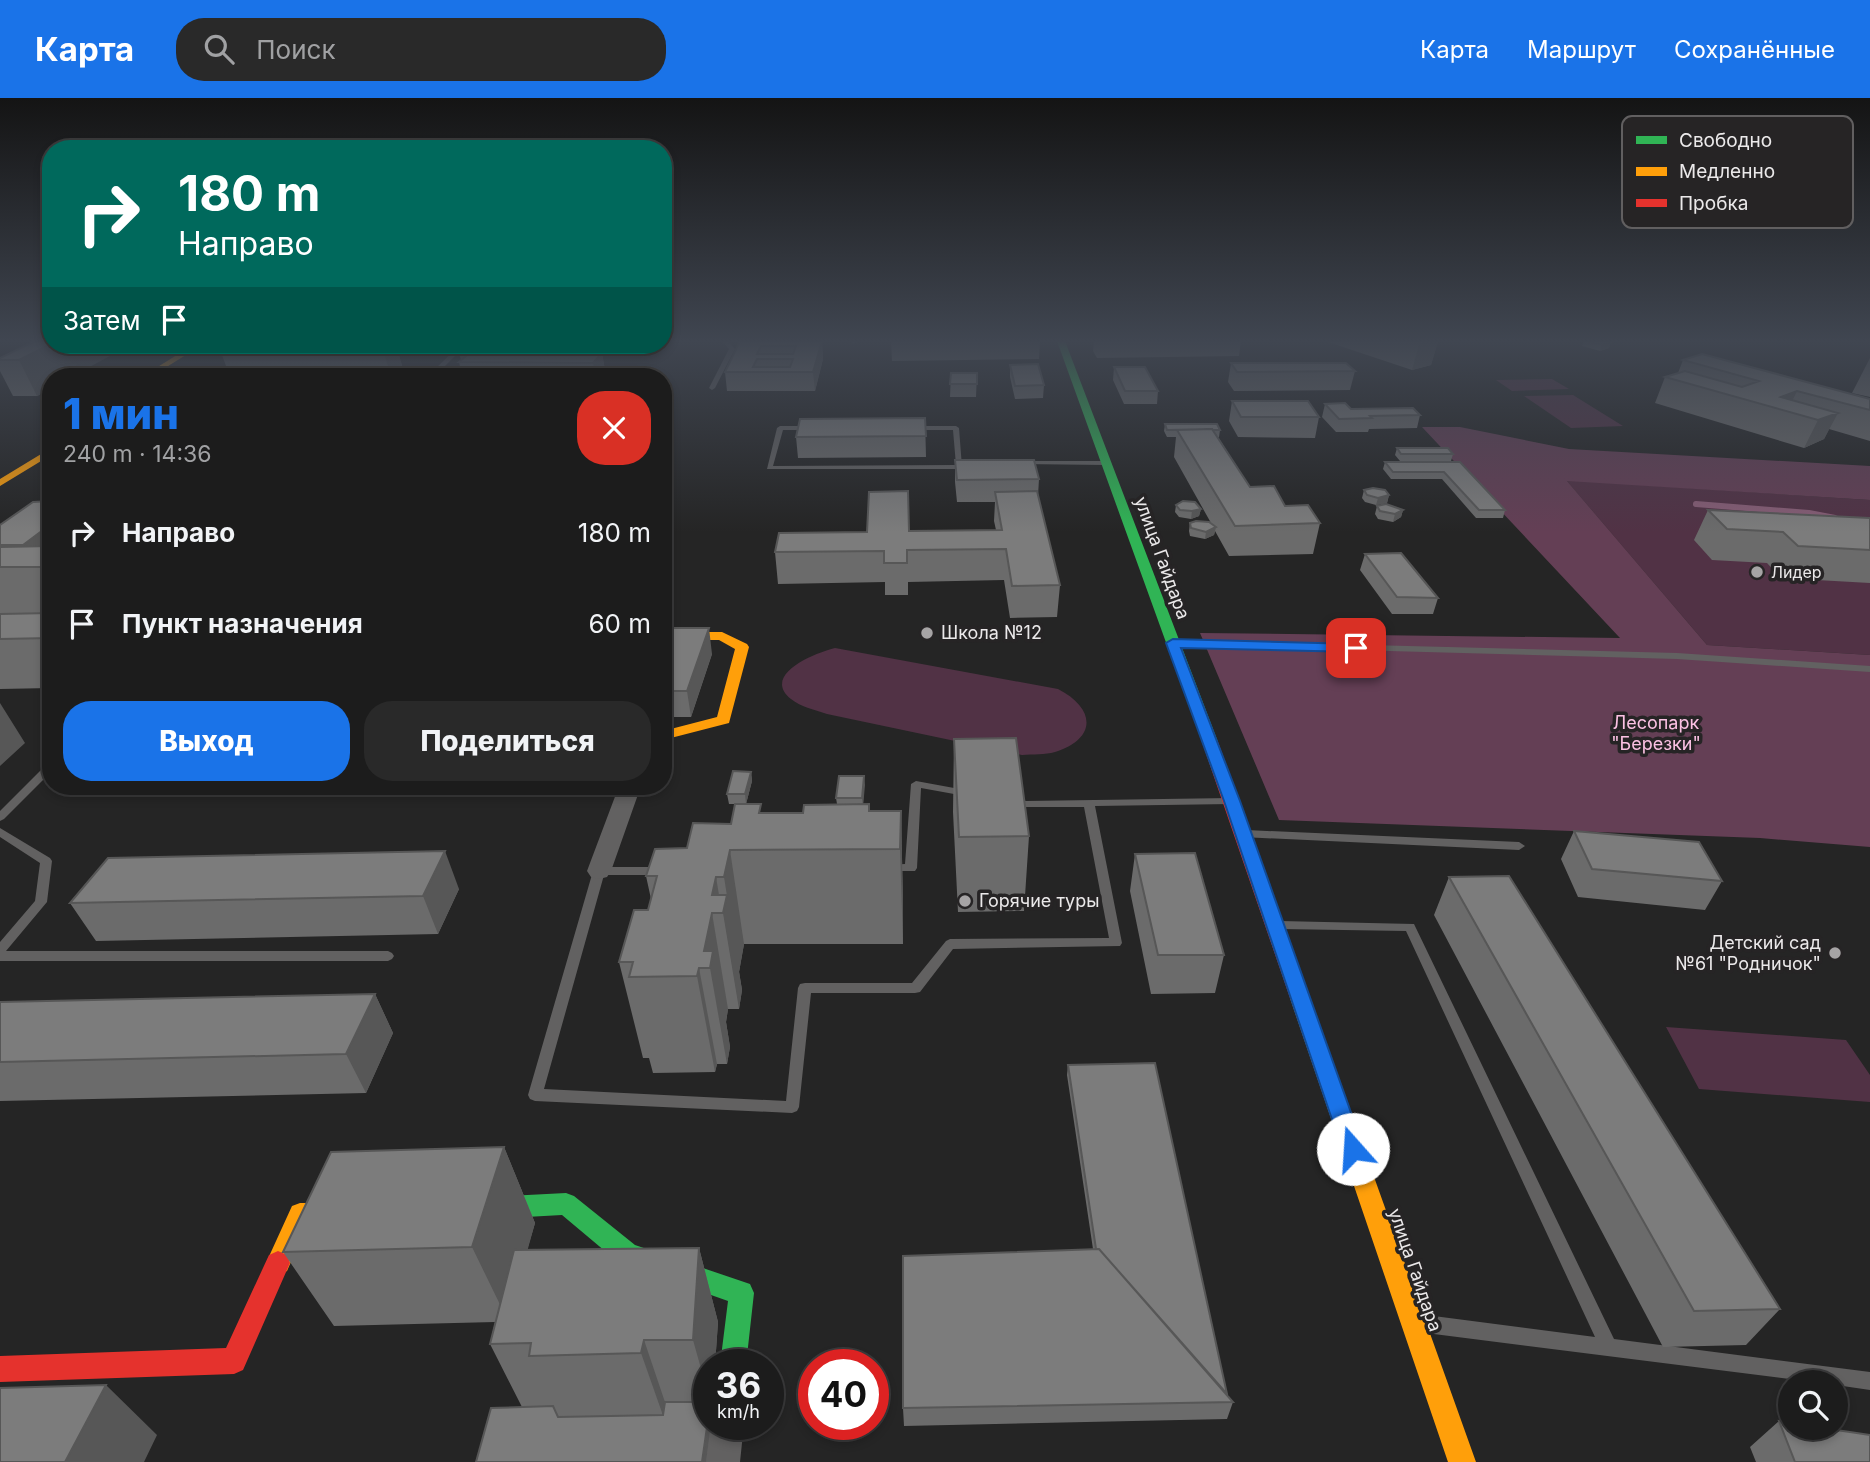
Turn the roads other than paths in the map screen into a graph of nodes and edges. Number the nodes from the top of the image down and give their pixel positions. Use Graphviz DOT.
graph roads {
  1 [pos="1084,405"];
  2 [pos="42,441"];
  3 [pos="42,457"];
  4 [pos="1106,463"];
  5 [pos="958,464"];
  6 [pos="971,464"];
  7 [pos="1009,464"];
  8 [pos="0,467"];
  9 [pos="0,483"];
  10 [pos="672,636"];
  11 [pos="1173,643"];
  12 [pos="1870,669"];
  13 [pos="672,734"];
  14 [pos="42,774"];
  15 [pos="627,795"];
  16 [pos="984,796"];
  17 [pos="998,799"];
  18 [pos="1232,801"];
  19 [pos="1090,803"];
  20 [pos="0,817"];
  21 [pos="0,832"];
  22 [pos="1244,834"];
  23 [pos="1519,846"];
  24 [pos="871,869"];
  25 [pos="681,871"];
  26 [pos="599,872"];
  27 [pos="1275,925"];
  28 [pos="0,950"];
  29 [pos="0,956"];
  30 [pos="388,956"];
  31 [pos="471,1209"];
  32 [pos="363,1213"];
  33 [pos="1413,1323"];
  34 [pos="1609,1348"];
  35 [pos="735,1349"];
  36 [pos="0,1369"];
  37 [pos="1870,1381"];
  38 [pos="724,1440"];
  39 [pos="721,1462"];
  40 [pos="1462,1462"];
  1 -- 4 [label="street, улица Гайдара"];
  2 -- 8 [label="street"];
  3 -- 9 [label="street"];
  4 -- 7 [label="lane"];
  4 -- 11 [label="street, улица Гайдара"];
  5 -- 5 [label="lane"];
  5 -- 6 [label="lane"];
  10 -- 13 [label="street"];
  11 -- 12 [label="lane"];
  11 -- 18 [label="street, улица Гайдара"];
  14 -- 20 [label="lane"];
  15 -- 26 [label="street"];
  16 -- 24 [label="lane"];
  17 -- 19 [label="lane"];
  18 -- 19 [label="lane"];
  18 -- 22 [label="street, улица Гайдара"];
  19 -- 26 [label="lane"];
  21 -- 28 [label="lane"];
  22 -- 23 [label="lane"];
  22 -- 27 [label="street, улица Гайдара"];
  25 -- 26 [label="lane"];
  27 -- 33 [label="street, улица Гайдара"];
  27 -- 34 [label="lane"];
  29 -- 30 [label="lane"];
  31 -- 35 [label="street"];
  32 -- 36 [label="street"];
  33 -- 34 [label="lane"];
  33 -- 40 [label="street, улица Гайдара"];
  34 -- 37 [label="lane"];
  38 -- 39 [label="street"];
}
